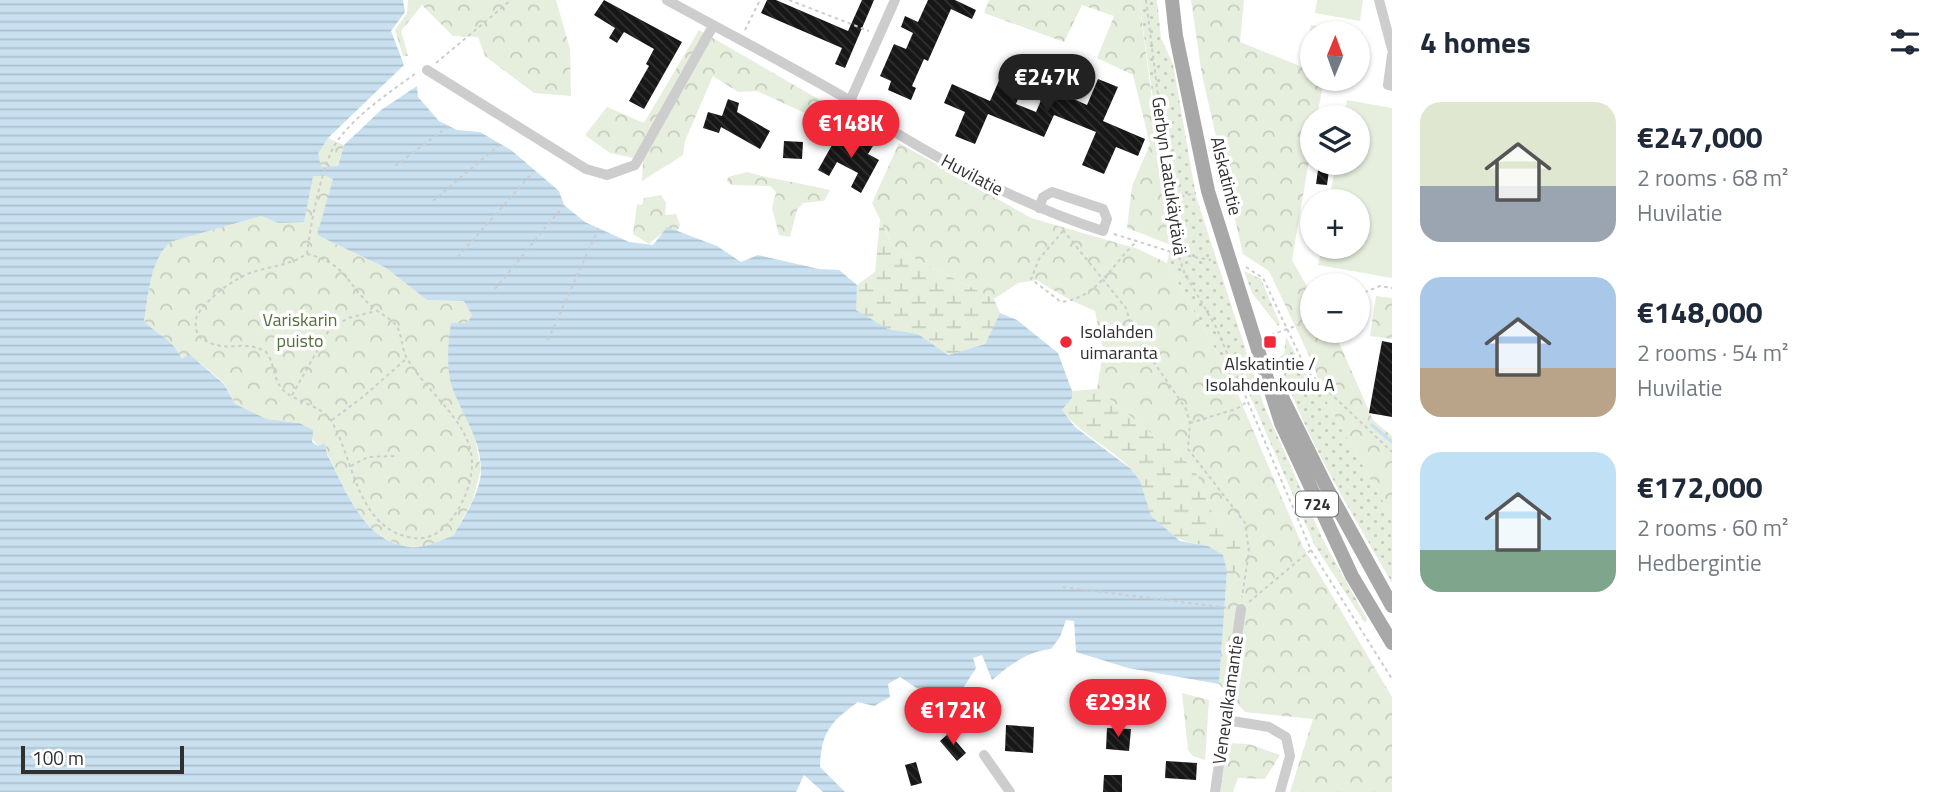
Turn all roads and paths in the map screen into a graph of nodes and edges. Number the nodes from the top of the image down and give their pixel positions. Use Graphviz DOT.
graph roads {
  1 [pos="511,0"];
  2 [pos="667,0"];
  3 [pos="760,0"];
  4 [pos="789,0"];
  5 [pos="895,0"];
  6 [pos="1146,0"];
  7 [pos="1171,0"];
  8 [pos="1179,0"];
  9 [pos="1378,0"];
  10 [pos="713,26"];
  11 [pos="879,36"];
  12 [pos="739,40"];
  13 [pos="1392,49"];
  14 [pos="1392,55"];
  15 [pos="427,70"];
  16 [pos="1186,75"];
  17 [pos="1392,86"];
  18 [pos="850,101"];
  19 [pos="449,126"];
  20 [pos="499,145"];
  21 [pos="395,166"];
  22 [pos="534,171"];
  23 [pos="1199,192"];
  24 [pos="1173,198"];
  25 [pos="433,201"];
  26 [pos="564,205"];
  27 [pos="1038,208"];
  28 [pos="599,227"];
  29 [pos="1103,230"];
  30 [pos="1137,241"];
  31 [pos="307,254"];
  32 [pos="1178,254"];
  33 [pos="458,257"];
  34 [pos="1211,260"];
  35 [pos="1245,266"];
  36 [pos="1105,280"];
  37 [pos="1392,288"];
  38 [pos="495,289"];
  39 [pos="1370,290"];
  40 [pos="376,311"];
  41 [pos="1300,325"];
  42 [pos="1286,330"];
  43 [pos="548,340"];
  44 [pos="1270,342"];
  45 [pos="1262,356"];
  46 [pos="406,358"];
  47 [pos="291,396"];
  48 [pos="1248,401"];
  49 [pos="331,420"];
  50 [pos="1190,423"];
  51 [pos="1392,452"];
  52 [pos="398,456"];
  53 [pos="350,466"];
  54 [pos="1311,550"];
  55 [pos="1063,587"];
  56 [pos="1392,606"];
  57 [pos="1241,609"];
  58 [pos="1392,643"];
  59 [pos="1392,679"];
  60 [pos="1226,720"];
  61 [pos="984,755"];
  62 [pos="1010,792"];
  63 [pos="1216,792"];
  64 [pos="1280,792"];
  1 -- 15 [label="path"];
  2 -- 10 [label="street, Huvilatie"];
  3 -- 12 [label="path"];
  4 -- 11 [label="path"];
  5 -- 11 [label="street"];
  6 -- 24 [label="path, Gerbyn Laatukäytävä"];
  7 -- 16 [label="main road, Alskatintie / 724"];
  8 -- 16 [label="main road"];
  9 -- 13 [label="street"];
  10 -- 12 [label="street, Huvilatie"];
  10 -- 15 [label="street"];
  11 -- 18 [label="street"];
  12 -- 18 [label="street, Huvilatie"];
  14 -- 17 [label="street"];
  15 -- 31 [label="path"];
  16 -- 45 [label="main road, Alskatintie / 724"];
  18 -- 27 [label="street, Huvilatie"];
  19 -- 21 [label="path"];
  20 -- 25 [label="path"];
  22 -- 33 [label="path"];
  23 -- 24 [label="path"];
  24 -- 32 [label="path, Gerbyn Laatukäytävä"];
  26 -- 38 [label="path"];
  27 -- 29 [label="street, Huvilatie"];
  27 -- 29 [label="street"];
  28 -- 43 [label="path"];
  29 -- 30 [label="path"];
  30 -- 32 [label="path"];
  30 -- 36 [label="path"];
  31 -- 40 [label="path"];
  31 -- 47 [label="path"];
  32 -- 34 [label="path"];
  32 -- 48 [label="path, Gerbyn Laatukäytävä"];
  35 -- 42 [label="path"];
  36 -- 36 [label="path"];
  36 -- 50 [label="path"];
  37 -- 39 [label="path"];
  40 -- 46 [label="path"];
  40 -- 47 [label="path"];
  41 -- 42 [label="path"];
  42 -- 44 [label="path"];
  42 -- 51 [label="path"];
  45 -- 56 [label="main road, Alskatintie / 724"];
  45 -- 58 [label="main road, Alskatintie / 724"];
  46 -- 49 [label="path"];
  46 -- 53 [label="path"];
  47 -- 49 [label="path"];
  48 -- 50 [label="path"];
  48 -- 54 [label="path, Gerbyn Laatukäytävä"];
  49 -- 53 [label="path"];
  50 -- 57 [label="path"];
  52 -- 53 [label="path"];
  54 -- 57 [label="path"];
  54 -- 59 [label="path, Gerbyn Laatukäytävä"];
  55 -- 57 [label="path"];
  57 -- 60 [label="street, Venevalkamantie"];
  60 -- 63 [label="street, Venevalkamantie"];
  60 -- 64 [label="street"];
  61 -- 62 [label="street"];
}
